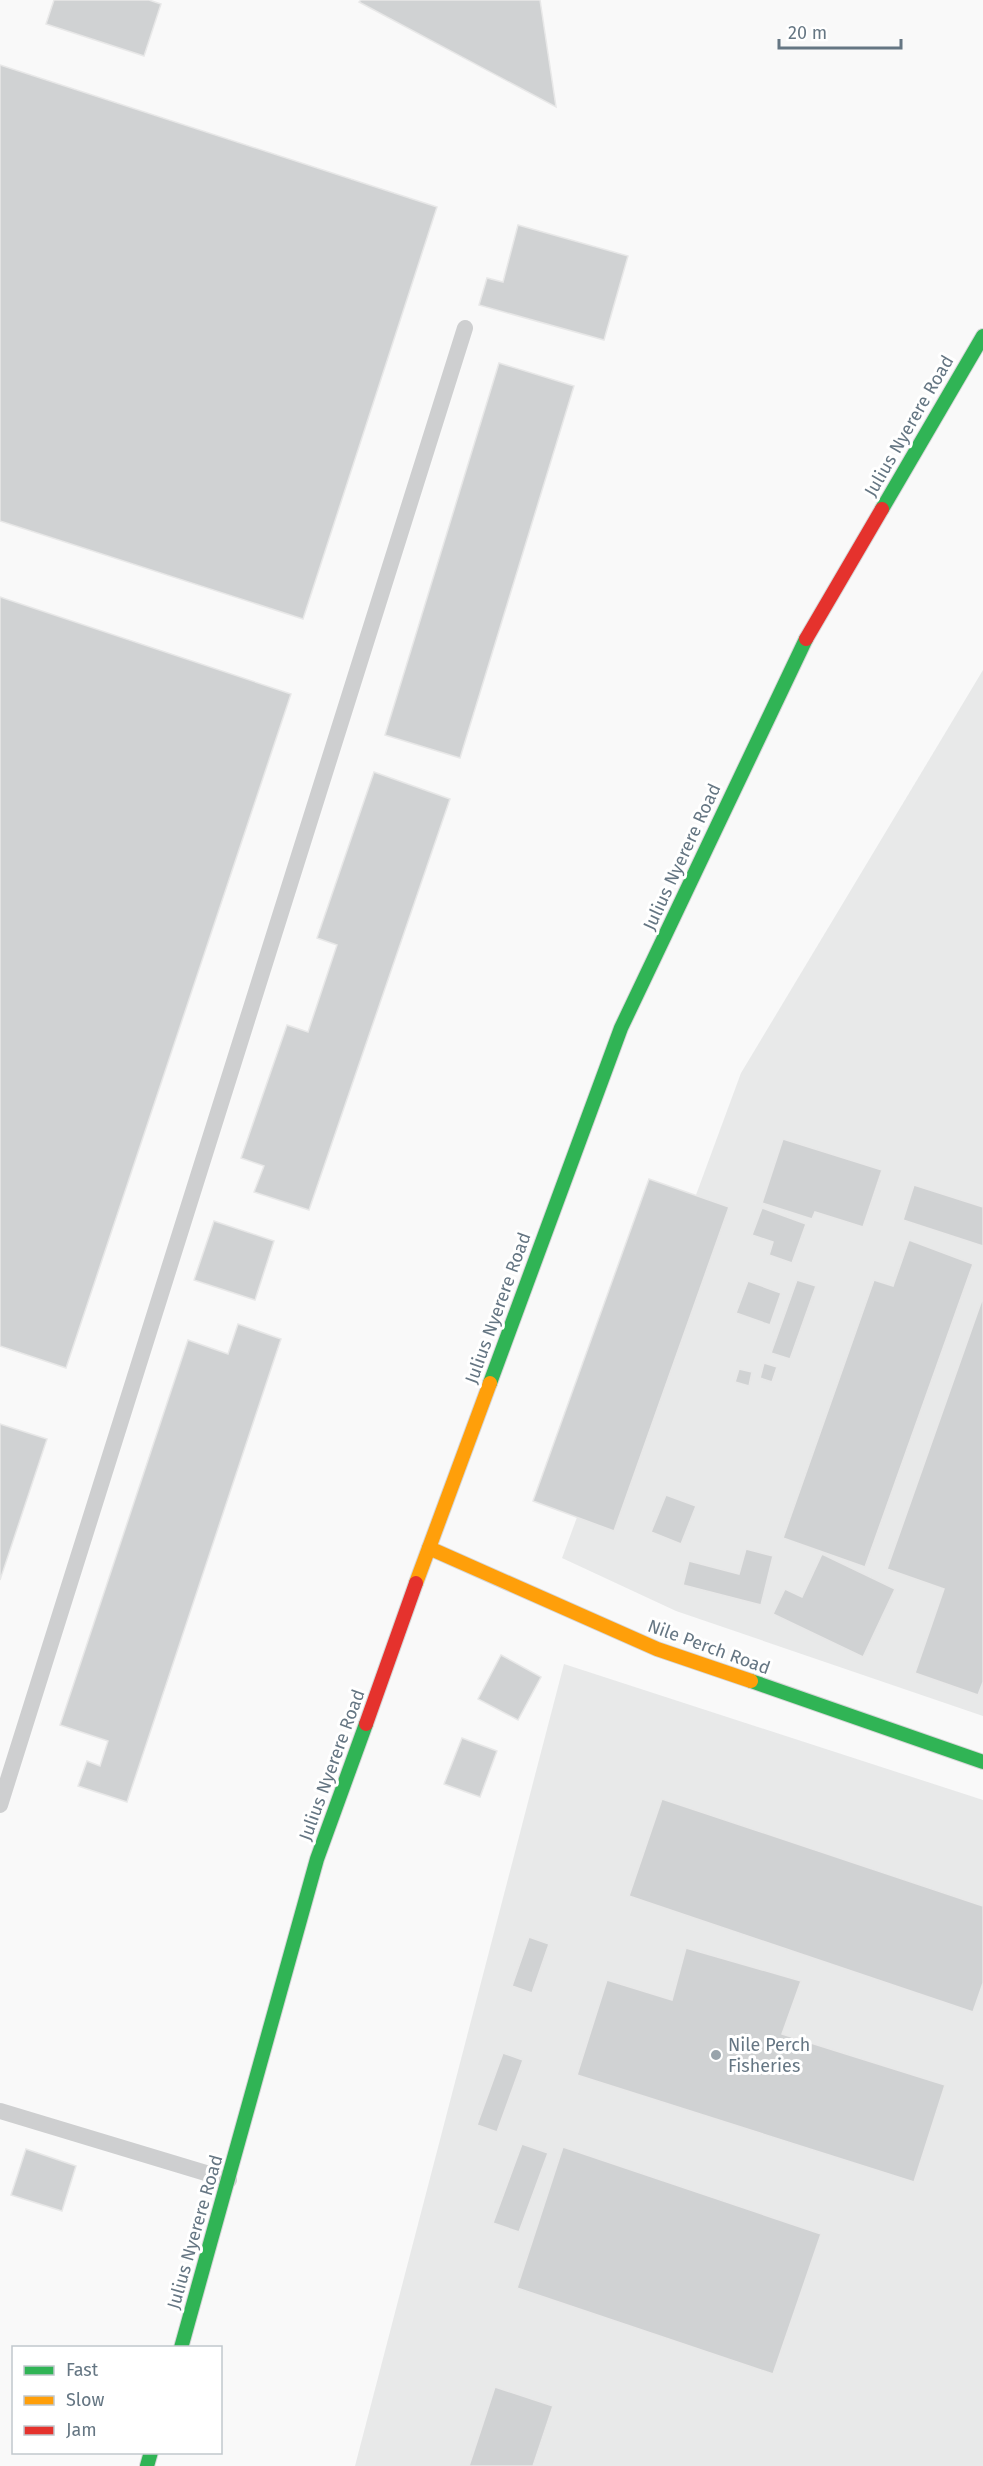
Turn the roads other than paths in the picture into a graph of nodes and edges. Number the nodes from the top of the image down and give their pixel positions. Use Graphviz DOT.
graph roads {
  1 [pos="465,328"];
  2 [pos="983,336"];
  3 [pos="429,1548"];
  4 [pos="983,1762"];
  5 [pos="0,1805"];
  6 [pos="0,2111"];
  7 [pos="229,2180"];
  8 [pos="182,2346"];
  1 -- 5 [label="lane"];
  2 -- 3 [label="main road, Julius Nyerere Road"];
  3 -- 4 [label="main road, Nile Perch Road"];
  3 -- 7 [label="main road, Julius Nyerere Road"];
  6 -- 7 [label="lane"];
  7 -- 8 [label="main road, Julius Nyerere Road"];
}
